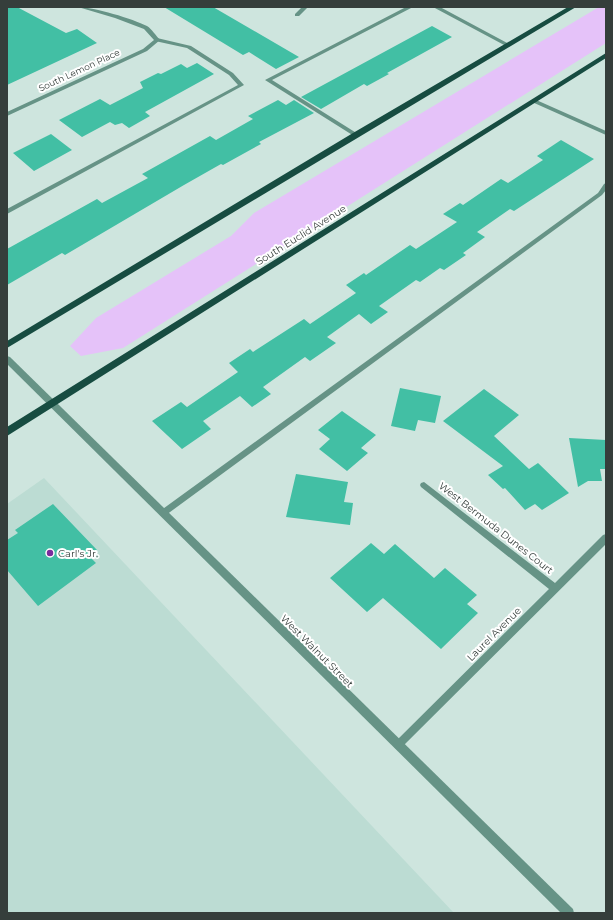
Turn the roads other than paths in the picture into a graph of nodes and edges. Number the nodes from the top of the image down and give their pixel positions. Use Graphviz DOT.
graph roads {
  1 [pos="81,7"];
  2 [pos="305,7"];
  3 [pos="410,7"];
  4 [pos="436,7"];
  5 [pos="573,7"];
  6 [pos="298,15"];
  7 [pos="157,40"];
  8 [pos="508,45"];
  9 [pos="606,55"];
  10 [pos="534,101"];
  11 [pos="7,114"];
  12 [pos="606,133"];
  13 [pos="356,135"];
  14 [pos="606,185"];
  15 [pos="7,212"];
  16 [pos="7,345"];
  17 [pos="7,360"];
  18 [pos="51,403"];
  19 [pos="7,432"];
  20 [pos="424,485"];
  21 [pos="163,513"];
  22 [pos="606,538"];
  23 [pos="555,588"];
  24 [pos="398,745"];
  25 [pos="569,913"];
  1 -- 7 [label="street"];
  2 -- 6 [label="street"];
  3 -- 13 [label="street"];
  4 -- 8 [label="street"];
  5 -- 8 [label="main road"];
  7 -- 11 [label="street, South Lemon Place"];
  7 -- 15 [label="street"];
  8 -- 13 [label="main road"];
  9 -- 10 [label="main road, South Euclid Avenue"];
  10 -- 12 [label="street"];
  10 -- 18 [label="main road, South Euclid Avenue"];
  13 -- 16 [label="main road"];
  14 -- 21 [label="street"];
  17 -- 18 [label="street, West Walnut Street"];
  18 -- 19 [label="main road, South Euclid Avenue"];
  18 -- 21 [label="street, West Walnut Street"];
  20 -- 23 [label="street, West Bermuda Dunes Court"];
  21 -- 24 [label="street, West Walnut Street"];
  22 -- 23 [label="street, Laurel Avenue"];
  23 -- 24 [label="street, Laurel Avenue"];
  24 -- 25 [label="street, West Walnut Street"];
}
